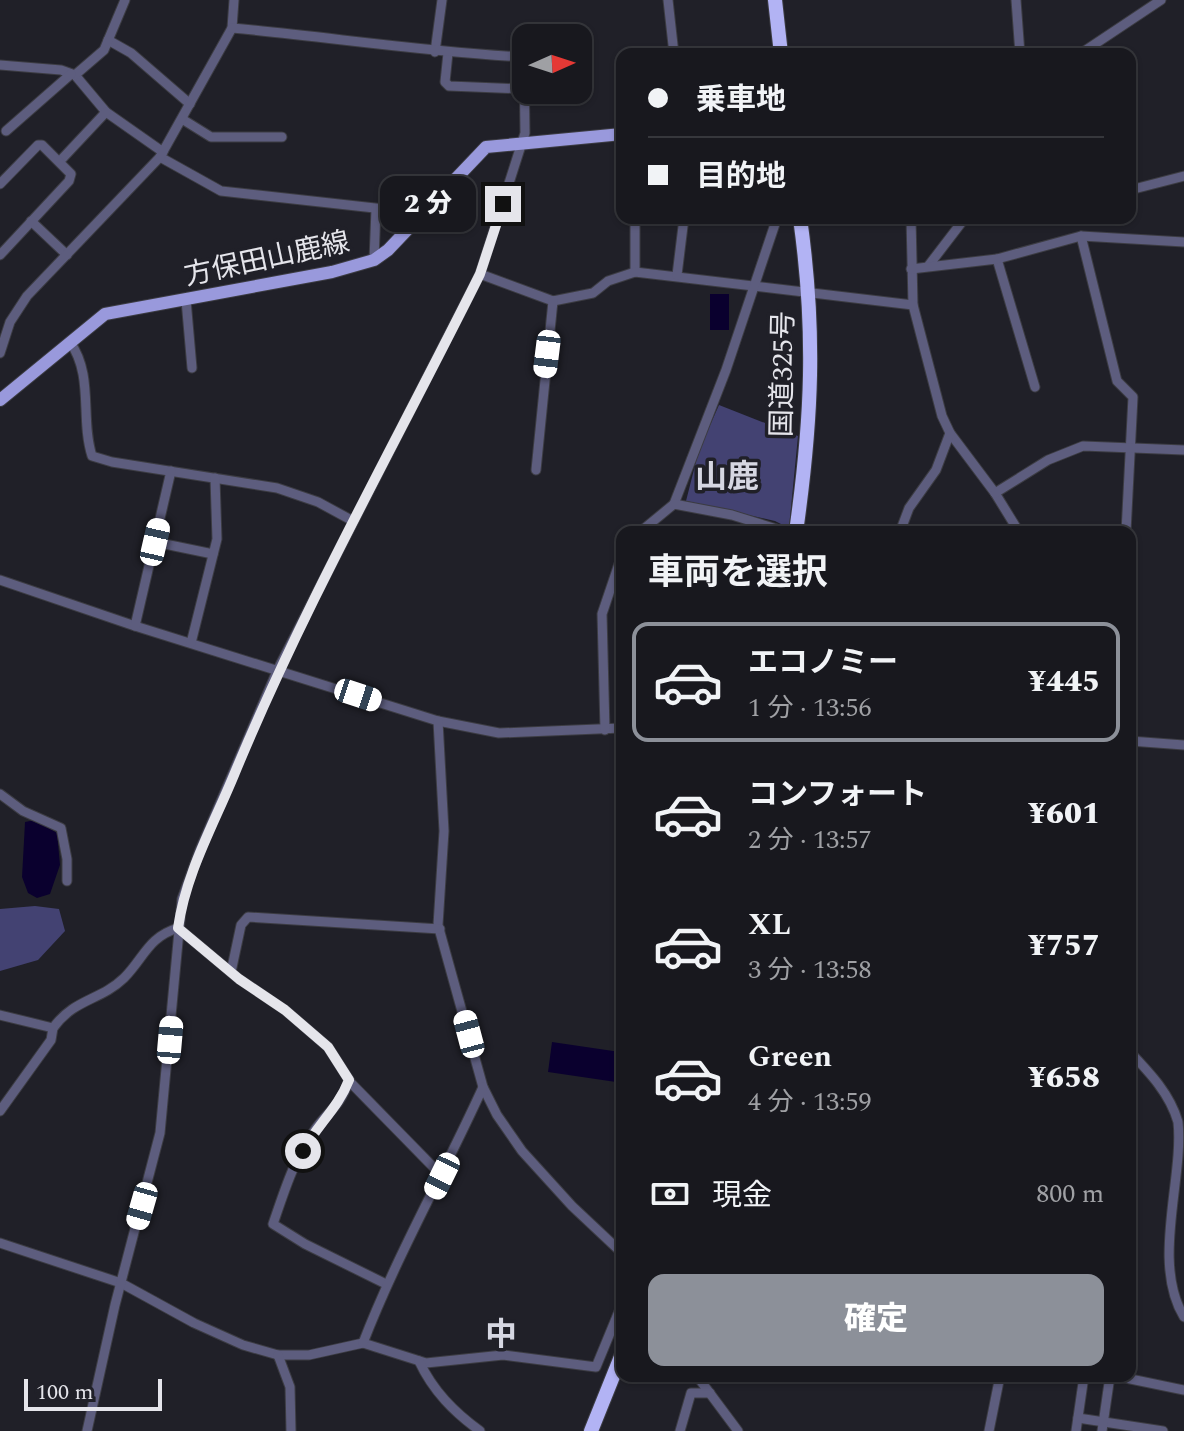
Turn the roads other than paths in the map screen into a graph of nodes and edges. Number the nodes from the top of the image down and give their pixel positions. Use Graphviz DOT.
graph roads {
  1 [pos="125,0"];
  2 [pos="234,0"];
  3 [pos="442,0"];
  4 [pos="668,0"];
  5 [pos="775,0"];
  6 [pos="1016,0"];
  7 [pos="1161,0"];
  8 [pos="232,28"];
  9 [pos="108,40"];
  10 [pos="673,48"];
  11 [pos="780,48"];
  12 [pos="1020,48"];
  13 [pos="1089,48"];
  14 [pos="435,52"];
  15 [pos="448,53"];
  16 [pos="512,56"];
  17 [pos="0,65"];
  18 [pos="73,74"];
  19 [pos="512,89"];
  20 [pos="190,104"];
  21 [pos="523,104"];
  22 [pos="106,112"];
  23 [pos="182,119"];
  24 [pos="6,131"];
  25 [pos="616,135"];
  26 [pos="282,137"];
  27 [pos="522,143"];
  28 [pos="161,155"];
  29 [pos="60,161"];
  30 [pos="1184,176"];
  31 [pos="0,184"];
  32 [pos="1136,188"];
  33 [pos="376,209"];
  34 [pos="420,213"];
  35 [pos="31,221"];
  36 [pos="635,224"];
  37 [pos="683,224"];
  38 [pos="775,224"];
  39 [pos="801,224"];
  40 [pos="911,224"];
  41 [pos="960,224"];
  42 [pos="1081,236"];
  43 [pos="1184,242"];
  44 [pos="0,255"];
  45 [pos="67,255"];
  46 [pos="997,259"];
  47 [pos="374,260"];
  48 [pos="929,265"];
  49 [pos="911,269"];
  50 [pos="635,272"];
  51 [pos="480,274"];
  52 [pos="677,275"];
  53 [pos="754,285"];
  54 [pos="811,295"];
  55 [pos="186,300"];
  56 [pos="553,301"];
  57 [pos="913,305"];
  58 [pos="5,321"];
  59 [pos="70,342"];
  60 [pos="0,353"];
  61 [pos="192,368"];
  62 [pos="1035,387"];
  63 [pos="0,400"];
  64 [pos="950,433"];
  65 [pos="1131,445"];
  66 [pos="1184,450"];
  67 [pos="536,470"];
  68 [pos="171,471"];
  69 [pos="215,478"];
  70 [pos="995,493"];
  71 [pos="674,504"];
  72 [pos="353,521"];
  73 [pos="647,526"];
  74 [pos="769,526"];
  75 [pos="797,526"];
  76 [pos="902,526"];
  77 [pos="1015,526"];
  78 [pos="1126,526"];
  79 [pos="155,542"];
  80 [pos="213,554"];
  81 [pos="616,573"];
  82 [pos="1,584"];
  83 [pos="135,626"];
  84 [pos="191,643"];
  85 [pos="278,669"];
  86 [pos="438,721"];
  87 [pos="616,729"];
  88 [pos="605,730"];
  89 [pos="1136,741"];
  90 [pos="1184,745"];
  91 [pos="0,794"];
  92 [pos="67,881"];
  93 [pos="178,928"];
  94 [pos="440,929"];
  95 [pos="231,972"];
  96 [pos="0,1015"];
  97 [pos="53,1028"];
  98 [pos="1136,1058"];
  99 [pos="349,1080"];
  100 [pos="483,1087"];
  101 [pos="0,1111"];
  102 [pos="1180,1151"];
  103 [pos="1184,1165"];
  104 [pos="442,1176"];
  105 [pos="0,1243"];
  106 [pos="616,1247"];
  107 [pos="121,1283"];
  108 [pos="386,1284"];
  109 [pos="1184,1317"];
  110 [pos="616,1319"];
  111 [pos="363,1343"];
  112 [pos="278,1355"];
  113 [pos="419,1361"];
  114 [pos="616,1369"];
  115 [pos="1136,1381"];
  116 [pos="702,1382"];
  117 [pos="999,1382"];
  118 [pos="1083,1382"];
  119 [pos="1112,1382"];
  120 [pos="1184,1390"];
  121 [pos="710,1393"];
  122 [pos="1078,1418"];
  123 [pos="1102,1427"];
  124 [pos="1140,1429"];
  125 [pos="87,1431"];
  126 [pos="291,1431"];
  127 [pos="480,1431"];
  128 [pos="591,1431"];
  129 [pos="680,1431"];
  130 [pos="738,1431"];
  131 [pos="989,1431"];
  132 [pos="1076,1431"];
  133 [pos="1163,1431"];
  1 -- 9 [label="street"];
  2 -- 8 [label="street"];
  3 -- 14 [label="street"];
  4 -- 10 [label="street"];
  5 -- 11 [label="highway"];
  6 -- 12 [label="street"];
  7 -- 13 [label="street"];
  8 -- 14 [label="street"];
  8 -- 20 [label="street"];
  9 -- 18 [label="street"];
  9 -- 20 [label="street"];
  14 -- 15 [label="street"];
  15 -- 16 [label="street"];
  15 -- 19 [label="street"];
  17 -- 18 [label="street"];
  18 -- 22 [label="street"];
  18 -- 24 [label="street"];
  20 -- 23 [label="street"];
  21 -- 27 [label="street"];
  22 -- 28 [label="street"];
  22 -- 29 [label="street"];
  23 -- 26 [label="street"];
  23 -- 28 [label="street"];
  25 -- 27 [label="main road, 方保田山鹿線"];
  27 -- 34 [label="main road, 方保田山鹿線"];
  27 -- 51 [label="street"];
  28 -- 33 [label="street"];
  28 -- 45 [label="street"];
  29 -- 31 [label="street"];
  29 -- 35 [label="street"];
  30 -- 32 [label="street"];
  33 -- 34 [label="street"];
  33 -- 47 [label="street"];
  34 -- 47 [label="main road, 方保田山鹿線"];
  35 -- 44 [label="street"];
  35 -- 45 [label="street"];
  36 -- 50 [label="street"];
  37 -- 52 [label="street"];
  38 -- 53 [label="street"];
  39 -- 54 [label="highway, 国道325号"];
  40 -- 49 [label="street"];
  41 -- 48 [label="street"];
  42 -- 43 [label="street"];
  42 -- 46 [label="street"];
  42 -- 65 [label="street"];
  45 -- 58 [label="street"];
  46 -- 48 [label="street"];
  46 -- 62 [label="street"];
  47 -- 55 [label="main road, 方保田山鹿線"];
  48 -- 49 [label="street"];
  49 -- 57 [label="street"];
  50 -- 52 [label="street"];
  50 -- 56 [label="street"];
  51 -- 56 [label="street"];
  51 -- 72 [label="street"];
  52 -- 53 [label="street"];
  53 -- 54 [label="street"];
  53 -- 71 [label="street"];
  54 -- 57 [label="street"];
  54 -- 75 [label="highway, 国道325号"];
  55 -- 59 [label="main road, 方保田山鹿線"];
  55 -- 61 [label="street"];
  56 -- 67 [label="street"];
  57 -- 64 [label="street"];
  58 -- 60 [label="street"];
  59 -- 63 [label="main road, 方保田山鹿線"];
  59 -- 68 [label="street"];
  64 -- 70 [label="street"];
  64 -- 76 [label="street"];
  65 -- 66 [label="street"];
  65 -- 70 [label="street"];
  65 -- 78 [label="street"];
  68 -- 69 [label="street"];
  68 -- 79 [label="street"];
  69 -- 72 [label="street"];
  69 -- 80 [label="street"];
  70 -- 77 [label="street"];
  71 -- 73 [label="street"];
  71 -- 74 [label="street"];
  72 -- 85 [label="street"];
  79 -- 80 [label="street"];
  79 -- 83 [label="street"];
  80 -- 84 [label="street"];
  81 -- 88 [label="street"];
  82 -- 83 [label="street"];
  83 -- 84 [label="street"];
  84 -- 85 [label="street"];
  85 -- 86 [label="street"];
  85 -- 93 [label="street"];
  86 -- 88 [label="street"];
  86 -- 94 [label="street"];
  87 -- 88 [label="street"];
  89 -- 90 [label="street"];
  91 -- 92 [label="street"];
  93 -- 95 [label="street"];
  93 -- 97 [label="street"];
  93 -- 107 [label="street"];
  94 -- 95 [label="street"];
  94 -- 100 [label="street"];
  95 -- 99 [label="street"];
  96 -- 97 [label="street"];
  97 -- 101 [label="street"];
  98 -- 102 [label="street"];
  99 -- 104 [label="street"];
  99 -- 108 [label="street"];
  100 -- 104 [label="street"];
  100 -- 106 [label="street"];
  102 -- 103 [label="street"];
  102 -- 109 [label="street"];
  104 -- 108 [label="street"];
  105 -- 107 [label="street"];
  107 -- 112 [label="street"];
  107 -- 125 [label="street"];
  108 -- 111 [label="street"];
  110 -- 113 [label="street"];
  111 -- 112 [label="street"];
  111 -- 113 [label="street"];
  112 -- 126 [label="street"];
  113 -- 127 [label="street"];
  114 -- 128 [label="highway"];
  115 -- 120 [label="street"];
  116 -- 121 [label="street"];
  117 -- 131 [label="street"];
  118 -- 122 [label="street"];
  119 -- 123 [label="street"];
  121 -- 129 [label="street"];
  121 -- 130 [label="street"];
  122 -- 123 [label="street"];
  122 -- 132 [label="street"];
  123 -- 124 [label="street"];
  124 -- 133 [label="street"];
}
